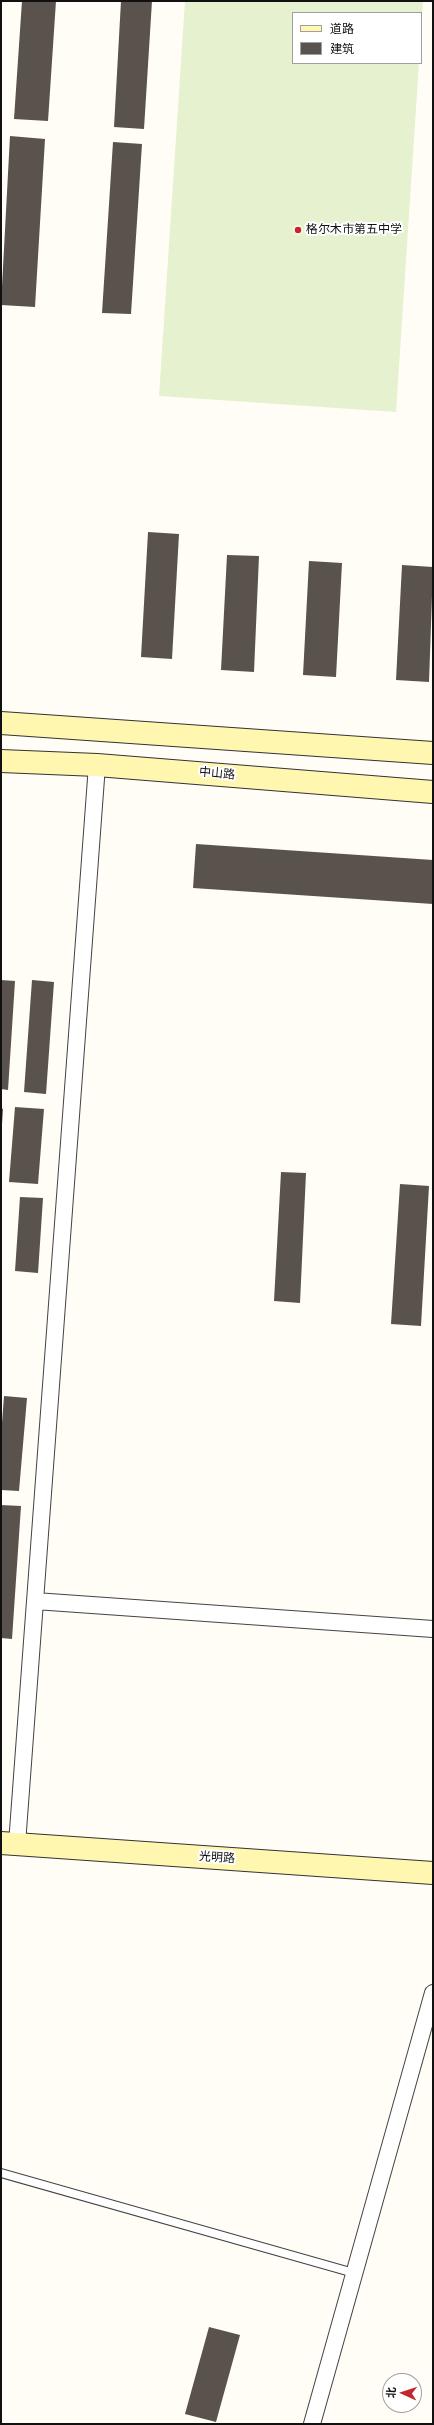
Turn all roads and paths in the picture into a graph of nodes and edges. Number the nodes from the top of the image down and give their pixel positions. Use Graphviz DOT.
graph roads {
  1 [pos="1,723"];
  2 [pos="433,753"];
  3 [pos="1,761"];
  4 [pos="97,765"];
  5 [pos="433,792"];
  6 [pos="35,1601"];
  7 [pos="433,1629"];
  8 [pos="9,1843"];
  9 [pos="433,1873"];
  10 [pos="433,1993"];
  11 [pos="1,2173"];
  12 [pos="354,2272"];
  13 [pos="312,2424"];
  1 -- 2 [label="main road"];
  3 -- 4 [label="main road, 中山路"];
  4 -- 5 [label="main road, 中山路"];
  4 -- 6 [label="street"];
  6 -- 7 [label="street"];
  6 -- 8 [label="street"];
  8 -- 9 [label="main road, 光明路"];
  10 -- 12 [label="street"];
  11 -- 12 [label="lane"];
  12 -- 13 [label="street"];
}
